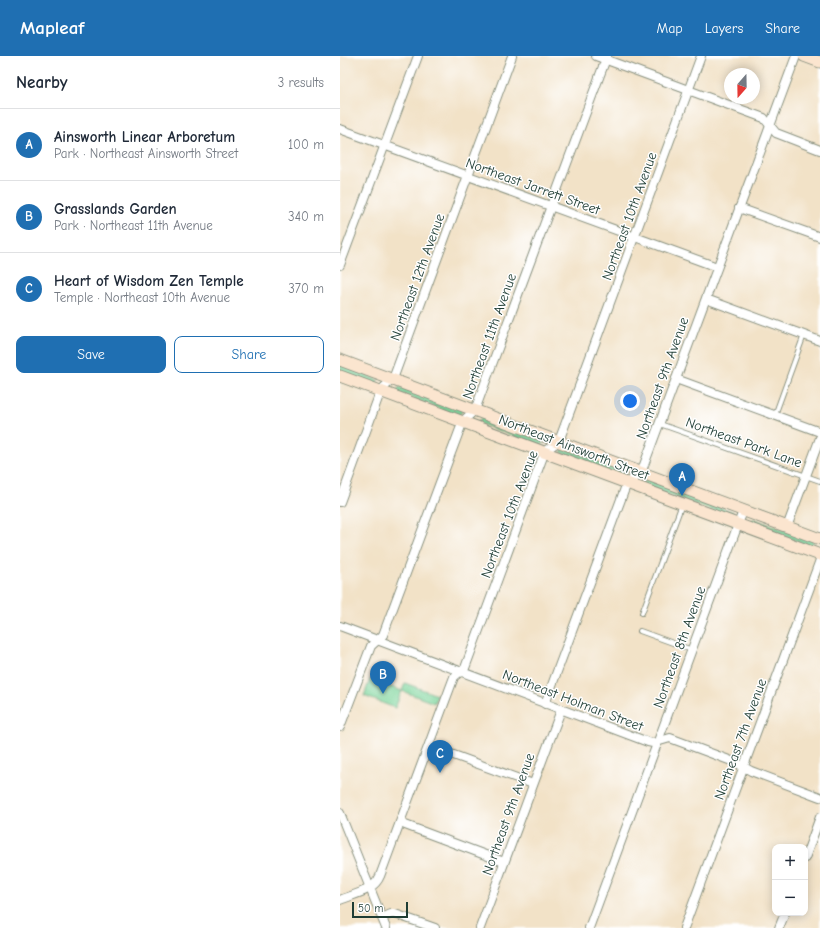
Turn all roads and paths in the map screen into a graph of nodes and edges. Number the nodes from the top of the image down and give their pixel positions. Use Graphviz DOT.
graph roads {
  1 [pos="418,56"];
  2 [pos="512,56"];
  3 [pos="596,56"];
  4 [pos="701,56"];
  5 [pos="796,56"];
  6 [pos="804,56"];
  7 [pos="606,58"];
  8 [pos="820,62"];
  9 [pos="689,90"];
  10 [pos="770,126"];
  11 [pos="340,129"];
  12 [pos="385,145"];
  13 [pos="820,150"];
  14 [pos="468,176"];
  15 [pos="551,207"];
  16 [pos="739,208"];
  17 [pos="634,237"];
  18 [pos="820,237"];
  19 [pos="340,265"];
  20 [pos="718,267"];
  21 [pos="706,299"];
  22 [pos="804,335"];
  23 [pos="820,341"];
  24 [pos="340,360"];
  25 [pos="340,376"];
  26 [pos="392,379"];
  27 [pos="676,379"];
  28 [pos="381,390"];
  29 [pos="475,410"];
  30 [pos="774,415"];
  31 [pos="463,421"];
  32 [pos="660,424"];
  33 [pos="820,432"];
  34 [pos="820,438"];
  35 [pos="559,441"];
  36 [pos="545,452"];
  37 [pos="641,473"];
  38 [pos="806,476"];
  39 [pos="820,481"];
  40 [pos="627,483"];
  41 [pos="340,502"];
  42 [pos="682,504"];
  43 [pos="743,511"];
  44 [pos="738,525"];
  45 [pos="787,527"];
  46 [pos="820,540"];
  47 [pos="820,555"];
  48 [pos="820,560"];
  49 [pos="642,613"];
  50 [pos="340,626"];
  51 [pos="640,631"];
  52 [pos="377,641"];
  53 [pos="692,650"];
  54 [pos="460,672"];
  55 [pos="545,704"];
  56 [pos="561,710"];
  57 [pos="340,727"];
  58 [pos="658,741"];
  59 [pos="429,746"];
  60 [pos="744,767"];
  61 [pos="533,784"];
  62 [pos="820,796"];
  63 [pos="340,813"];
  64 [pos="820,817"];
  65 [pos="400,823"];
  66 [pos="808,850"];
  67 [pos="504,862"];
  68 [pos="370,888"];
  69 [pos="340,900"];
  70 [pos="784,916"];
  71 [pos="382,918"];
  72 [pos="386,928"];
  73 [pos="435,928"];
  74 [pos="480,928"];
  75 [pos="589,928"];
  76 [pos="684,928"];
  77 [pos="779,928"];
  1 -- 12 [label="street"];
  2 -- 14 [label="street, Northeast 12th Avenue"];
  3 -- 7 [label="street"];
  4 -- 9 [label="street, Northeast 10th Avenue"];
  5 -- 10 [label="street, Northeast 9th Avenue"];
  6 -- 8 [label="street"];
  7 -- 9 [label="street"];
  7 -- 15 [label="street, Northeast 11th Avenue"];
  9 -- 10 [label="street"];
  9 -- 17 [label="street, Northeast 10th Avenue"];
  10 -- 13 [label="street"];
  10 -- 16 [label="street, Northeast 9th Avenue"];
  11 -- 12 [label="street, Northeast Jarrett Street"];
  12 -- 14 [label="street, Northeast Jarrett Street"];
  12 -- 19 [label="street"];
  14 -- 15 [label="street, Northeast Jarrett Street"];
  14 -- 26 [label="street, Northeast 12th Avenue"];
  15 -- 17 [label="street, Northeast Jarrett Street"];
  15 -- 29 [label="street, Northeast 11th Avenue"];
  16 -- 18 [label="street"];
  16 -- 20 [label="street, Northeast 9th Avenue"];
  17 -- 20 [label="street, Northeast Jarrett Street"];
  17 -- 35 [label="street, Northeast 10th Avenue"];
  20 -- 21 [label="street, Northeast 9th Avenue"];
  21 -- 22 [label="street"];
  21 -- 27 [label="street, Northeast 9th Avenue"];
  22 -- 23 [label="street"];
  22 -- 30 [label="lane"];
  24 -- 26 [label="street, Northeast Ainsworth Street"];
  25 -- 28 [label="street, Northeast Ainsworth Street"];
  26 -- 28 [label="street, Northeast 12th Avenue"];
  26 -- 29 [label="street, Northeast Ainsworth Street"];
  27 -- 30 [label="street"];
  27 -- 32 [label="street, Northeast 9th Avenue"];
  28 -- 31 [label="street, Northeast Ainsworth Street"];
  28 -- 41 [label="street, Northeast 12th Avenue"];
  29 -- 31 [label="street, Northeast 11th Avenue"];
  29 -- 35 [label="street, Northeast Ainsworth Street"];
  30 -- 33 [label="street"];
  31 -- 36 [label="street, Northeast Ainsworth Street"];
  31 -- 52 [label="street, Northeast 11th Avenue"];
  32 -- 37 [label="street, Northeast 9th Avenue"];
  32 -- 38 [label="lane, Northeast Park Lane"];
  34 -- 38 [label="street"];
  35 -- 36 [label="street, Northeast 10th Avenue"];
  35 -- 37 [label="street, Northeast Ainsworth Street"];
  36 -- 40 [label="street, Northeast Ainsworth Street"];
  36 -- 54 [label="street, Northeast 10th Avenue"];
  37 -- 40 [label="street"];
  37 -- 43 [label="street, Northeast Ainsworth Street"];
  38 -- 39 [label="lane, Northeast Park Lane"];
  38 -- 45 [label="street"];
  40 -- 42 [label="street, Northeast Ainsworth Street"];
  40 -- 55 [label="street"];
  42 -- 44 [label="street, Northeast Ainsworth Street"];
  42 -- 49 [label="lane"];
  43 -- 44 [label="street, Northeast 8th Avenue"];
  43 -- 45 [label="street, Northeast Ainsworth Street"];
  44 -- 47 [label="street, Northeast Ainsworth Street"];
  44 -- 53 [label="street, Northeast 8th Avenue"];
  45 -- 46 [label="street, Northeast Ainsworth Street"];
  48 -- 60 [label="street, Northeast 7th Avenue"];
  50 -- 52 [label="street, Northeast Holman Street"];
  51 -- 53 [label="lane"];
  52 -- 54 [label="street, Northeast Holman Street"];
  52 -- 57 [label="street, Northeast 11th Avenue"];
  53 -- 58 [label="street, Northeast 8th Avenue"];
  54 -- 55 [label="street, Northeast Holman Street"];
  54 -- 59 [label="street, Northeast 10th Avenue"];
  55 -- 56 [label="street, Northeast Holman Street"];
  56 -- 58 [label="street, Northeast Holman Street"];
  56 -- 61 [label="street, Northeast 9th Avenue"];
  58 -- 60 [label="street, Northeast Holman Street"];
  58 -- 75 [label="street, Northeast 8th Avenue"];
  59 -- 61 [label="street"];
  59 -- 65 [label="street, Northeast 10th Avenue"];
  60 -- 62 [label="street, Northeast Holman Street"];
  60 -- 76 [label="street, Northeast 7th Avenue"];
  61 -- 67 [label="street, Northeast 9th Avenue"];
  63 -- 68 [label="street"];
  64 -- 66 [label="street"];
  65 -- 67 [label="street"];
  65 -- 68 [label="street, Northeast 10th Avenue"];
  67 -- 74 [label="street, Northeast 9th Avenue"];
  68 -- 69 [label="street"];
  68 -- 71 [label="street"];
  70 -- 77 [label="street"];
  71 -- 72 [label="street"];
  71 -- 73 [label="street"];
}
